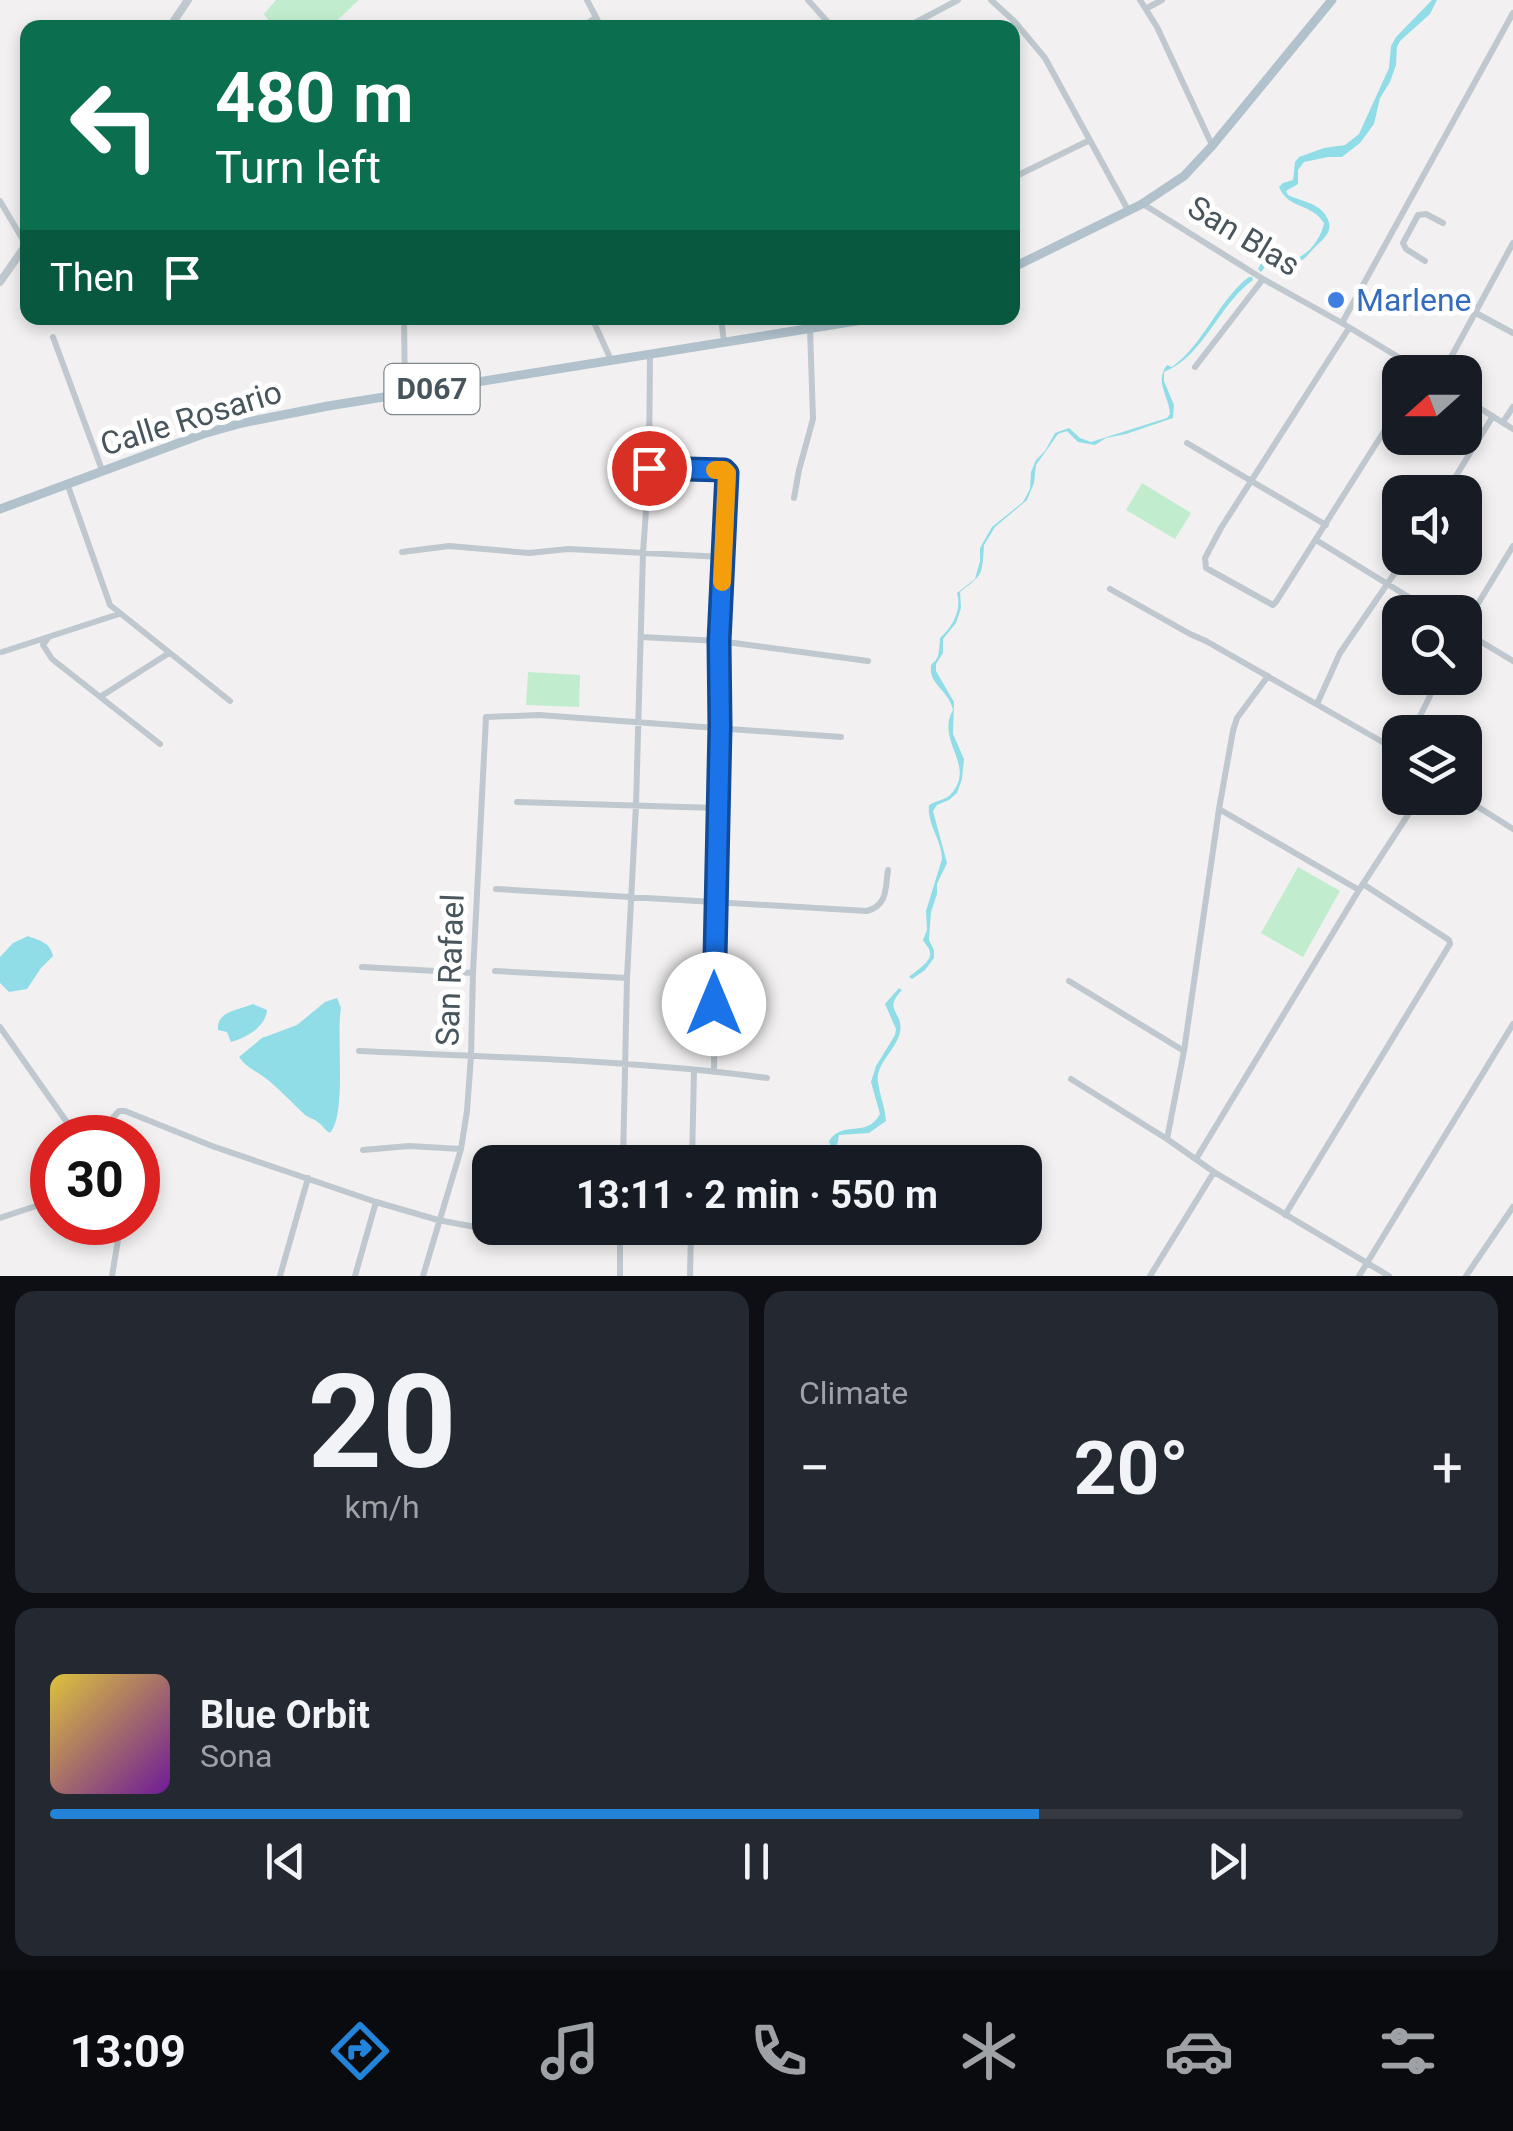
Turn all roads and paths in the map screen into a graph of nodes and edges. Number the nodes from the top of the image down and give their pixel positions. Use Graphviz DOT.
graph roads {
  1 [pos="587,0"];
  2 [pos="808,0"];
  3 [pos="958,0"];
  4 [pos="992,0"];
  5 [pos="1140,0"];
  6 [pos="1162,0"];
  7 [pos="1332,0"];
  8 [pos="1148,8"];
  9 [pos="1513,13"];
  10 [pos="595,18"];
  11 [pos="592,20"];
  12 [pos="826,20"];
  13 [pos="920,20"];
  14 [pos="1013,20"];
  15 [pos="1020,28"];
  16 [pos="1090,140"];
  17 [pos="1212,146"];
  18 [pos="1020,174"];
  19 [pos="0,201"];
  20 [pos="1142,204"];
  21 [pos="1128,210"];
  22 [pos="1397,220"];
  23 [pos="1443,223"];
  24 [pos="1411,229"];
  25 [pos="20,232"];
  26 [pos="1513,244"];
  27 [pos="20,253"];
  28 [pos="1425,261"];
  29 [pos="1020,264"];
  30 [pos="1263,279"];
  31 [pos="0,282"];
  32 [pos="1476,313"];
  33 [pos="404,325"];
  34 [pos="595,325"];
  35 [pos="722,325"];
  36 [pos="830,325"];
  37 [pos="1346,325"];
  38 [pos="810,328"];
  39 [pos="1513,333"];
  40 [pos="53,337"];
  41 [pos="724,342"];
  42 [pos="650,354"];
  43 [pos="1395,355"];
  44 [pos="1453,355"];
  45 [pos="610,360"];
  46 [pos="1195,367"];
  47 [pos="405,394"];
  48 [pos="1513,407"];
  49 [pos="1482,409"];
  50 [pos="1494,416"];
  51 [pos="1503,422"];
  52 [pos="1513,429"];
  53 [pos="1382,435"];
  54 [pos="1187,443"];
  55 [pos="649,468"];
  56 [pos="102,470"];
  57 [pos="1457,475"];
  58 [pos="1252,481"];
  59 [pos="67,484"];
  60 [pos="794,498"];
  61 [pos="0,509"];
  62 [pos="1326,525"];
  63 [pos="1316,540"];
  64 [pos="1513,546"];
  65 [pos="402,552"];
  66 [pos="643,554"];
  67 [pos="722,557"];
  68 [pos="1394,575"];
  69 [pos="1388,585"];
  70 [pos="1110,590"];
  71 [pos="1405,595"];
  72 [pos="1482,600"];
  73 [pos="120,614"];
  74 [pos="641,637"];
  75 [pos="48,638"];
  76 [pos="719,641"];
  77 [pos="1482,641"];
  78 [pos="2,652"];
  79 [pos="169,653"];
  80 [pos="868,660"];
  81 [pos="1513,662"];
  82 [pos="1268,676"];
  83 [pos="100,696"];
  84 [pos="230,701"];
  85 [pos="1317,704"];
  86 [pos="637,722"];
  87 [pos="720,727"];
  88 [pos="840,737"];
  89 [pos="1382,742"];
  90 [pos="160,744"];
  91 [pos="517,802"];
  92 [pos="636,805"];
  93 [pos="717,808"];
  94 [pos="1219,809"];
  95 [pos="1482,809"];
  96 [pos="1407,815"];
  97 [pos="1513,829"];
  98 [pos="888,870"];
  99 [pos="1361,887"];
  100 [pos="496,889"];
  101 [pos="630,896"];
  102 [pos="715,902"];
  103 [pos="362,967"];
  104 [pos="496,970"];
  105 [pos="472,973"];
  106 [pos="627,978"];
  107 [pos="1070,982"];
  108 [pos="1513,1024"];
  109 [pos="0,1028"];
  110 [pos="1184,1051"];
  111 [pos="358,1052"];
  112 [pos="471,1056"];
  113 [pos="624,1064"];
  114 [pos="694,1070"];
  115 [pos="714,1071"];
  116 [pos="766,1078"];
  117 [pos="1071,1080"];
  118 [pos="62,1115"];
  119 [pos="160,1126"];
  120 [pos="1168,1139"];
  121 [pos="623,1145"];
  122 [pos="692,1145"];
  123 [pos="461,1149"];
  124 [pos="363,1150"];
  125 [pos="1196,1160"];
  126 [pos="1214,1172"];
  127 [pos="308,1178"];
  128 [pos="376,1202"];
  129 [pos="1513,1207"];
  130 [pos="30,1208"];
  131 [pos="1285,1216"];
  132 [pos="0,1218"];
  133 [pos="438,1220"];
  134 [pos="472,1226"];
  135 [pos="118,1245"];
  136 [pos="620,1245"];
  137 [pos="691,1245"];
  138 [pos="1367,1264"];
  139 [pos="112,1276"];
  140 [pos="280,1276"];
  141 [pos="355,1276"];
  142 [pos="423,1276"];
  143 [pos="620,1276"];
  144 [pos="690,1276"];
  145 [pos="1150,1276"];
  146 [pos="1359,1276"];
  147 [pos="1388,1276"];
  148 [pos="1466,1276"];
  1 -- 10 [label="street"];
  2 -- 12 [label="street"];
  3 -- 13 [label="street"];
  4 -- 14 [label="street"];
  5 -- 8 [label="street"];
  6 -- 8 [label="street"];
  7 -- 17 [label="main road"];
  8 -- 17 [label="street"];
  9 -- 22 [label="street"];
  10 -- 11 [label="street"];
  15 -- 16 [label="street"];
  16 -- 18 [label="street"];
  16 -- 21 [label="street"];
  17 -- 20 [label="main road"];
  19 -- 25 [label="street"];
  20 -- 21 [label="main road"];
  20 -- 30 [label="street, San Blas"];
  21 -- 29 [label="main road"];
  22 -- 24 [label="street"];
  22 -- 37 [label="street"];
  23 -- 24 [label="street"];
  24 -- 28 [label="street"];
  26 -- 32 [label="street"];
  27 -- 31 [label="street"];
  30 -- 37 [label="street, San Blas"];
  30 -- 46 [label="street"];
  32 -- 39 [label="street"];
  32 -- 44 [label="street"];
  33 -- 47 [label="street"];
  34 -- 45 [label="street"];
  35 -- 41 [label="street"];
  36 -- 38 [label="main road, Calle Rosario / D067"];
  37 -- 43 [label="street, San Blas"];
  37 -- 58 [label="street"];
  38 -- 41 [label="main road, Calle Rosario / D067"];
  38 -- 60 [label="street"];
  40 -- 56 [label="street"];
  41 -- 42 [label="main road, Calle Rosario / D067"];
  42 -- 45 [label="main road, Calle Rosario / D067"];
  42 -- 55 [label="street"];
  45 -- 47 [label="main road, Calle Rosario / D067"];
  47 -- 56 [label="main road, Calle Rosario / D067"];
  48 -- 51 [label="street"];
  49 -- 50 [label="street"];
  50 -- 51 [label="street"];
  50 -- 57 [label="street"];
  51 -- 52 [label="street"];
  53 -- 62 [label="street"];
  54 -- 58 [label="street"];
  55 -- 66 [label="street"];
  55 -- 67 [label="street"];
  56 -- 59 [label="main road, Calle Rosario / D067"];
  58 -- 62 [label="street"];
  58 -- 63 [label="street"];
  59 -- 61 [label="main road, Calle Rosario / D067"];
  59 -- 73 [label="street"];
  62 -- 63 [label="street"];
  63 -- 69 [label="street"];
  64 -- 72 [label="street"];
  65 -- 66 [label="street"];
  66 -- 67 [label="street"];
  66 -- 74 [label="street"];
  67 -- 76 [label="street"];
  68 -- 69 [label="street"];
  69 -- 71 [label="street"];
  69 -- 85 [label="street"];
  70 -- 82 [label="street"];
  73 -- 75 [label="street"];
  73 -- 79 [label="street"];
  74 -- 76 [label="street"];
  74 -- 86 [label="street"];
  75 -- 78 [label="street"];
  75 -- 83 [label="street"];
  76 -- 80 [label="street"];
  76 -- 87 [label="street"];
  77 -- 81 [label="street"];
  79 -- 83 [label="street"];
  79 -- 84 [label="street"];
  82 -- 85 [label="street"];
  82 -- 94 [label="street"];
  83 -- 90 [label="street"];
  85 -- 89 [label="street"];
  86 -- 87 [label="street"];
  86 -- 92 [label="street"];
  86 -- 105 [label="street, San Rafael"];
  87 -- 88 [label="street"];
  87 -- 93 [label="street"];
  91 -- 92 [label="street"];
  92 -- 93 [label="street"];
  92 -- 101 [label="street"];
  93 -- 102 [label="street"];
  94 -- 99 [label="street"];
  94 -- 110 [label="street"];
  95 -- 97 [label="street"];
  96 -- 99 [label="street"];
  98 -- 102 [label="street"];
  99 -- 125 [label="street"];
  99 -- 131 [label="street"];
  100 -- 101 [label="street"];
  101 -- 102 [label="street"];
  101 -- 106 [label="street"];
  102 -- 115 [label="street"];
  103 -- 105 [label="street"];
  104 -- 106 [label="street"];
  105 -- 112 [label="street, San Rafael"];
  106 -- 113 [label="street"];
  107 -- 110 [label="street"];
  108 -- 138 [label="street"];
  109 -- 118 [label="street"];
  110 -- 120 [label="street"];
  111 -- 112 [label="street"];
  112 -- 113 [label="street"];
  112 -- 123 [label="street, San Rafael"];
  113 -- 114 [label="street"];
  113 -- 121 [label="street"];
  114 -- 115 [label="street"];
  114 -- 122 [label="street"];
  115 -- 116 [label="street"];
  117 -- 120 [label="street"];
  119 -- 127 [label="street"];
  120 -- 125 [label="street"];
  123 -- 124 [label="street"];
  123 -- 133 [label="street, San Rafael"];
  125 -- 126 [label="street"];
  126 -- 131 [label="street"];
  126 -- 145 [label="street"];
  127 -- 128 [label="street"];
  127 -- 140 [label="street"];
  128 -- 133 [label="street"];
  128 -- 141 [label="street"];
  129 -- 148 [label="street"];
  130 -- 132 [label="street"];
  131 -- 138 [label="street"];
  133 -- 134 [label="street"];
  133 -- 142 [label="street, San Rafael"];
  135 -- 139 [label="street"];
  136 -- 143 [label="street"];
  137 -- 144 [label="street"];
  138 -- 146 [label="street"];
  138 -- 147 [label="street"];
}
